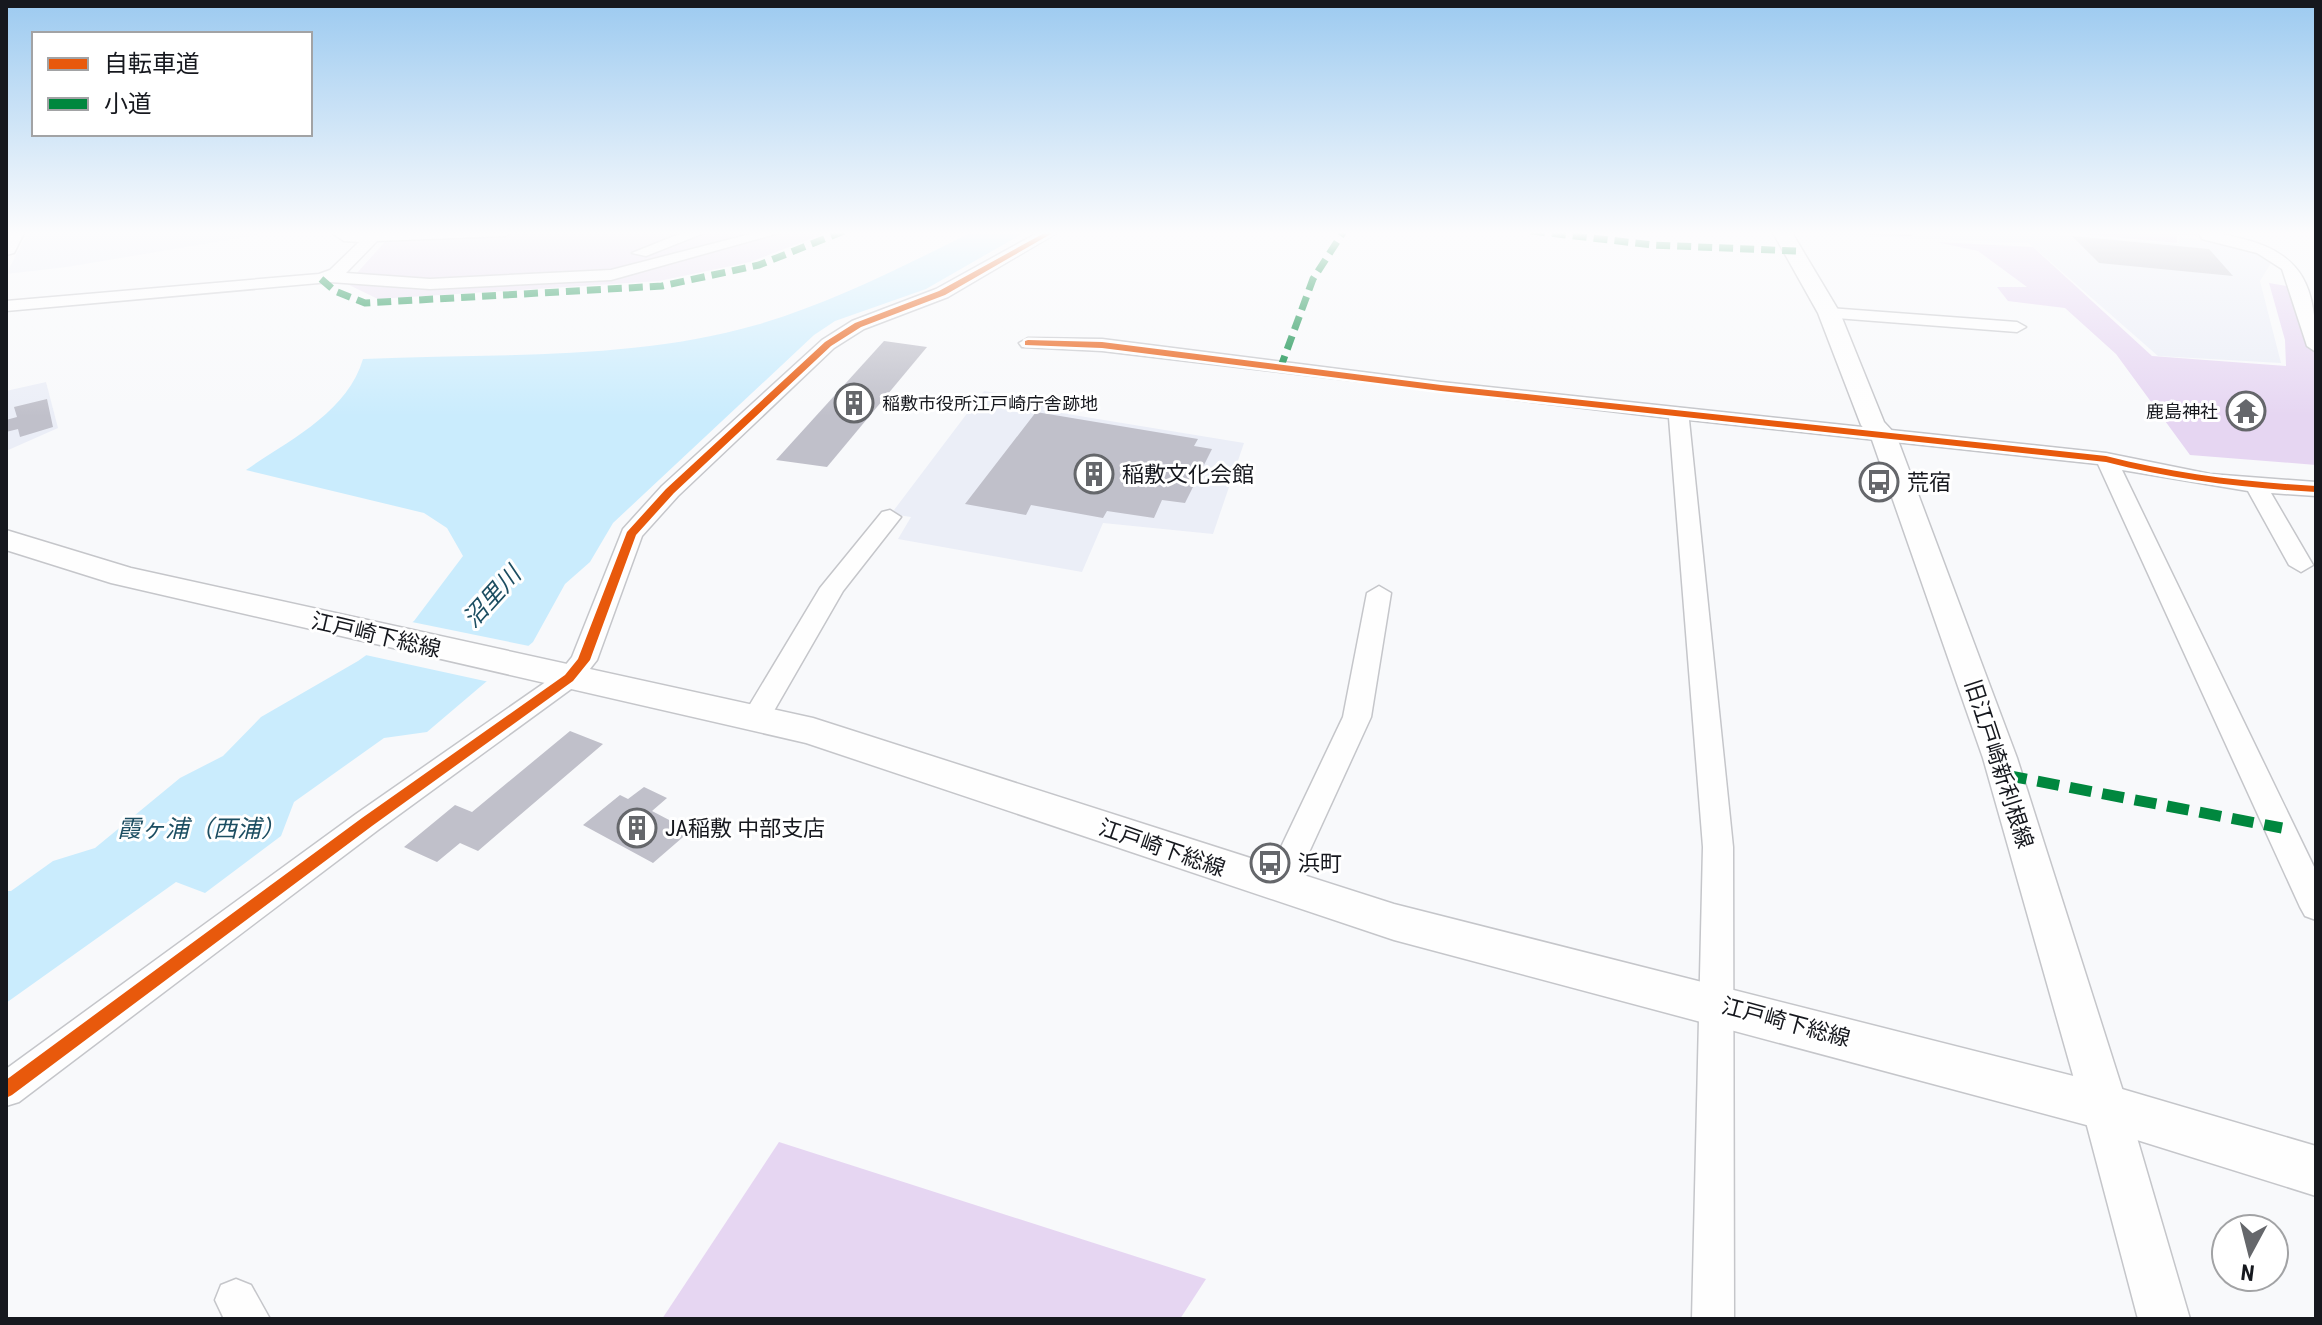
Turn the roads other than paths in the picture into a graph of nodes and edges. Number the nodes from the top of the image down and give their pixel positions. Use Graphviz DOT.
graph roads {
  1 [pos="154,293"];
  2 [pos="942,293"];
  3 [pos="1818,293"];
  4 [pos="2299,293"];
  5 [pos="6,306"];
  6 [pos="1829,313"];
  7 [pos="2017,327"];
  8 [pos="1028,343"];
  9 [pos="2316,346"];
  10 [pos="1678,412"];
  11 [pos="1883,435"];
  12 [pos="2106,459"];
  13 [pos="2256,485"];
  14 [pos="2316,489"];
  15 [pos="890,517"];
  16 [pos="6,540"];
  17 [pos="2301,565"];
  18 [pos="1379,593"];
  19 [pos="559,675"];
  20 [pos="757,716"];
  21 [pos="1278,887"];
  22 [pos="2316,907"];
  23 [pos="1717,1004"];
  24 [pos="6,1090"];
  25 [pos="2105,1107"];
  26 [pos="2316,1171"];
  27 [pos="1713,1319"];
  28 [pos="2164,1319"];
  1 -- 5 [label="street"];
  2 -- 19 [label="street"];
  3 -- 6 [label="street, 旧江戸崎新利根線"];
  4 -- 9 [label="street"];
  6 -- 7 [label="street"];
  6 -- 11 [label="street, 旧江戸崎新利根線"];
  8 -- 10 [label="street"];
  10 -- 11 [label="street"];
  10 -- 23 [label="street"];
  11 -- 12 [label="street"];
  11 -- 25 [label="street, 旧江戸崎新利根線"];
  12 -- 13 [label="street"];
  12 -- 22 [label="street"];
  13 -- 14 [label="street"];
  13 -- 17 [label="street"];
  15 -- 20 [label="street"];
  16 -- 19 [label="main road, 江戸崎下総線"];
  18 -- 21 [label="street"];
  19 -- 20 [label="main road, 江戸崎下総線"];
  19 -- 24 [label="street"];
  20 -- 21 [label="main road, 江戸崎下総線"];
  21 -- 23 [label="main road, 江戸崎下総線"];
  23 -- 25 [label="main road, 江戸崎下総線"];
  23 -- 27 [label="street"];
  25 -- 26 [label="main road, 江戸崎下総線"];
  25 -- 28 [label="street, 旧江戸崎新利根線"];
}
